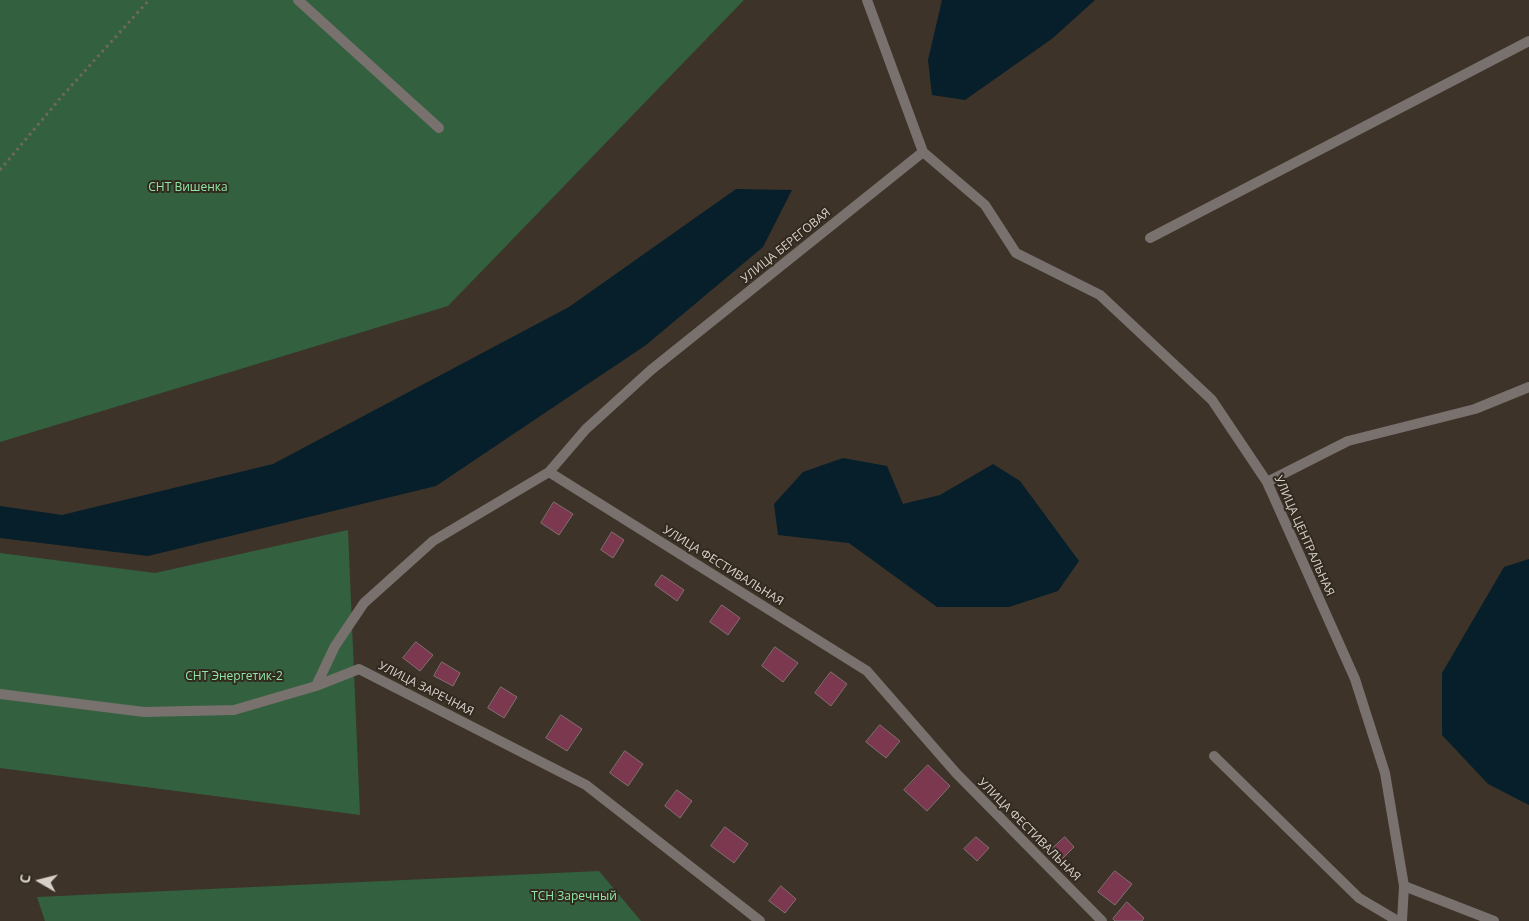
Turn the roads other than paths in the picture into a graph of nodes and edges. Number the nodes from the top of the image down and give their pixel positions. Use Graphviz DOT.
graph roads {
  1 [pos="298,0"];
  2 [pos="867,0"];
  3 [pos="1529,41"];
  4 [pos="439,128"];
  5 [pos="923,152"];
  6 [pos="1150,238"];
  7 [pos="1529,387"];
  8 [pos="549,472"];
  9 [pos="1267,482"];
  10 [pos="316,686"];
  11 [pos="0,694"];
  12 [pos="1214,756"];
  13 [pos="1404,886"];
  14 [pos="760,921"];
  15 [pos="1102,921"];
  16 [pos="1400,921"];
  17 [pos="1494,921"];
  1 -- 4 [label="street"];
  2 -- 5 [label="street"];
  3 -- 6 [label="street"];
  5 -- 8 [label="street, УЛИЦА БЕРЕГОВАЯ"];
  5 -- 9 [label="street, УЛИЦА ЦЕНТРАЛЬНАЯ"];
  7 -- 9 [label="street"];
  8 -- 10 [label="street"];
  8 -- 15 [label="street, УЛИЦА ФЕСТИВАЛЬНАЯ"];
  9 -- 13 [label="street, УЛИЦА ЦЕНТРАЛЬНАЯ"];
  10 -- 11 [label="street, УЛИЦА ЗАРЕЧНАЯ"];
  10 -- 14 [label="street, УЛИЦА ЗАРЕЧНАЯ"];
  12 -- 16 [label="street"];
  13 -- 16 [label="street, УЛИЦА ЦЕНТРАЛЬНАЯ"];
  13 -- 17 [label="street"];
}
